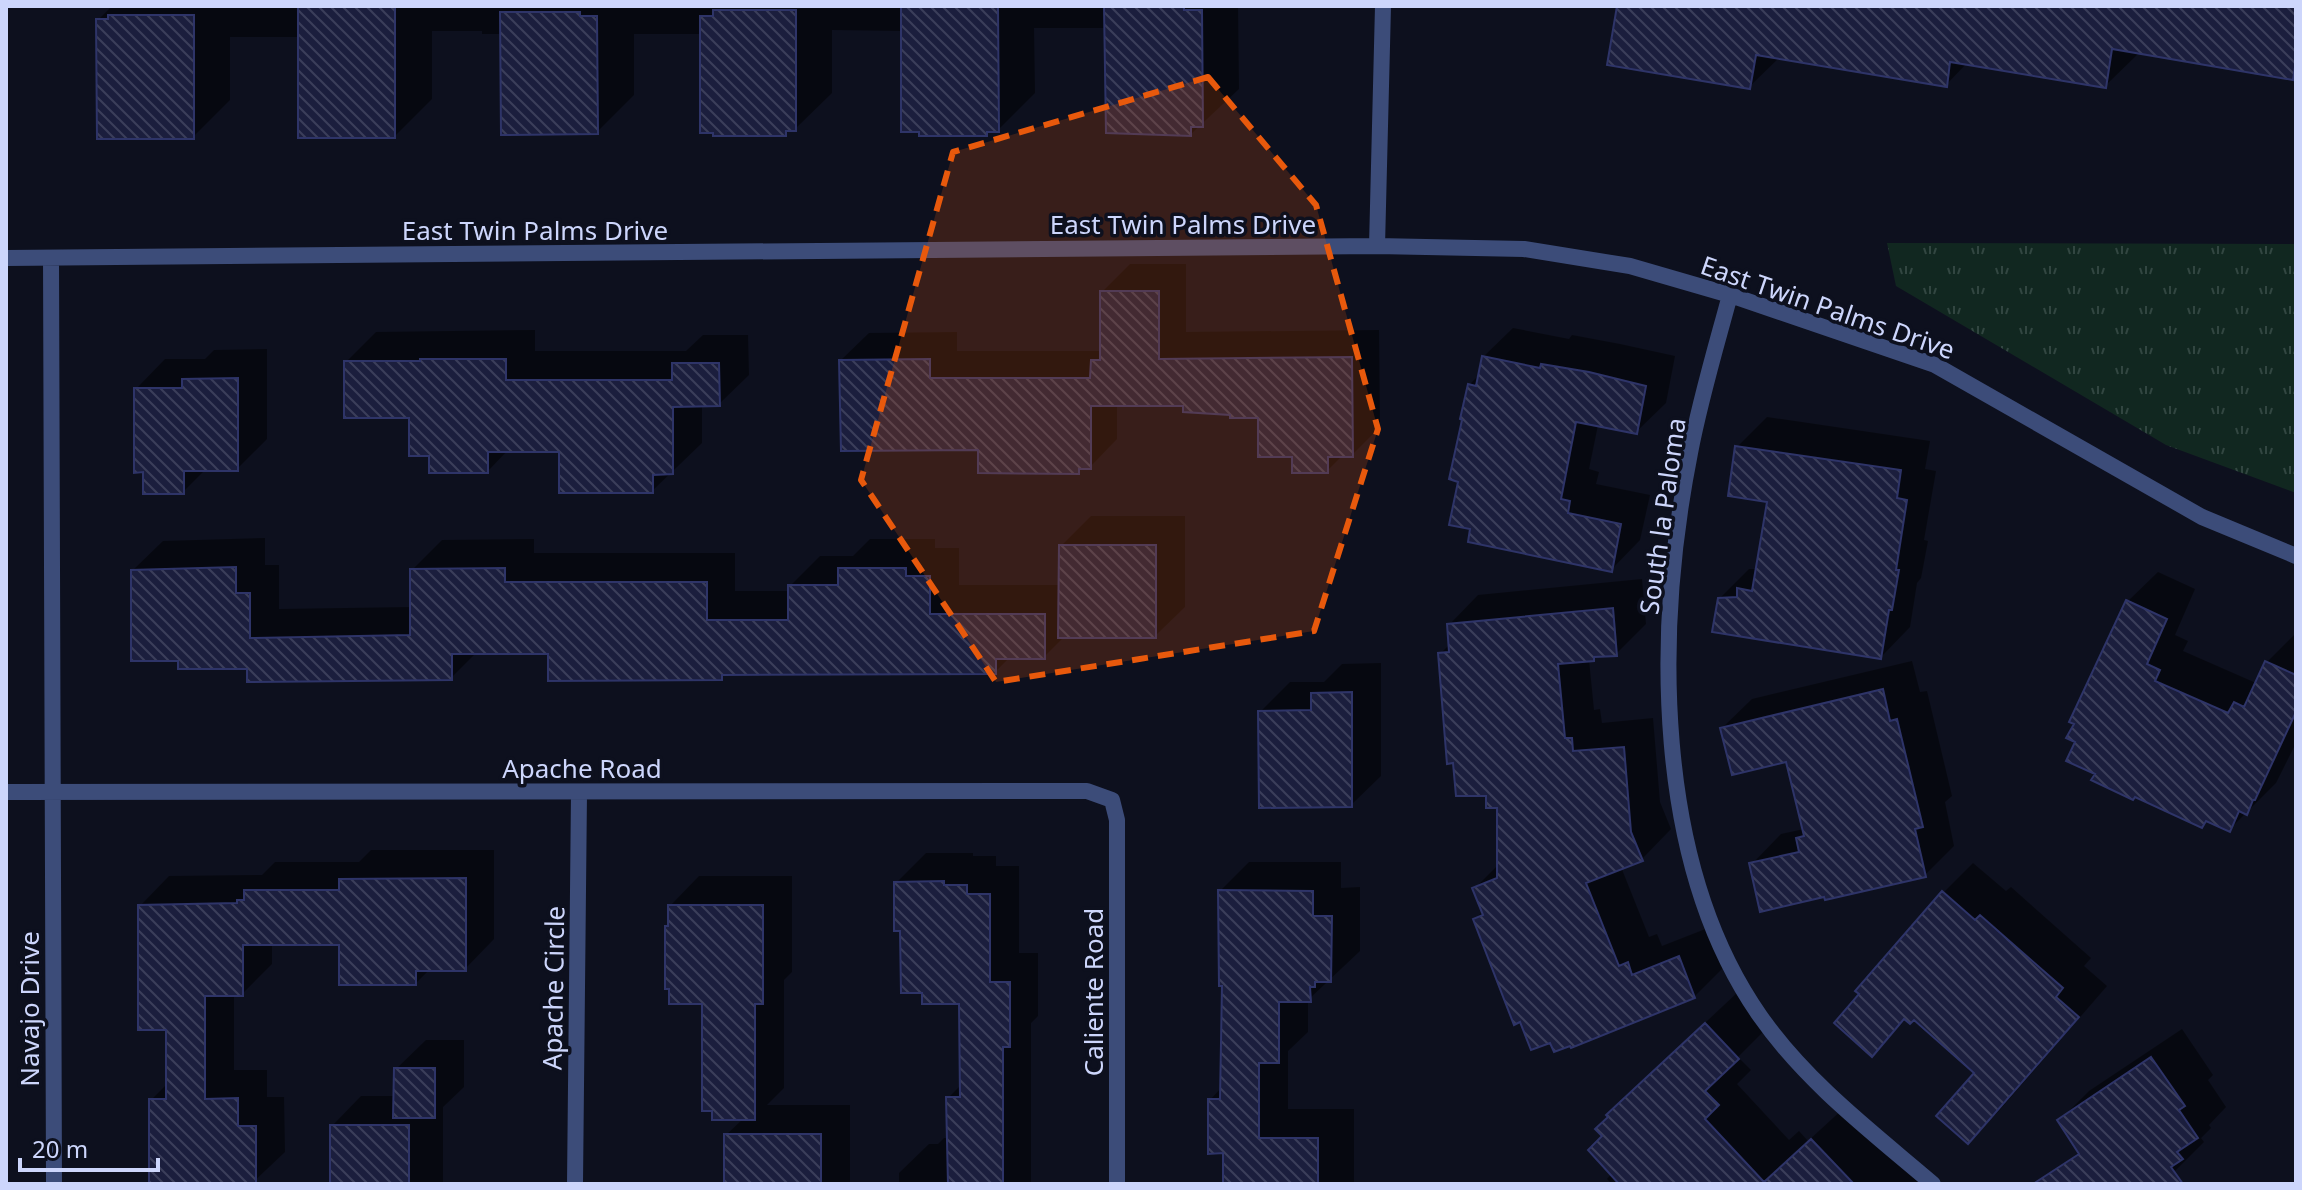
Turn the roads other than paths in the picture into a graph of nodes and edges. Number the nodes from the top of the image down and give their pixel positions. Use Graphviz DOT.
graph roads {
  1 [pos="1383,6"];
  2 [pos="1377,246"];
  3 [pos="6,258"];
  4 [pos="51,258"];
  5 [pos="1730,295"];
  6 [pos="2296,556"];
  7 [pos="52,791"];
  8 [pos="6,792"];
  9 [pos="579,793"];
  10 [pos="1112,800"];
  11 [pos="54,1184"];
  12 [pos="575,1184"];
  13 [pos="1117,1184"];
  14 [pos="1933,1184"];
  1 -- 2 [label="street"];
  2 -- 4 [label="street, East Twin Palms Drive"];
  2 -- 5 [label="street, East Twin Palms Drive"];
  3 -- 4 [label="street, East Twin Palms Drive"];
  4 -- 7 [label="street, Navajo Drive"];
  5 -- 6 [label="street, East Twin Palms Drive"];
  5 -- 14 [label="street, South la Paloma"];
  7 -- 8 [label="street, Apache Road"];
  7 -- 9 [label="street, Apache Road"];
  7 -- 11 [label="street, Navajo Drive"];
  9 -- 10 [label="street, Apache Road"];
  9 -- 12 [label="street, Apache Circle"];
  10 -- 13 [label="street, Caliente Road"];
}
